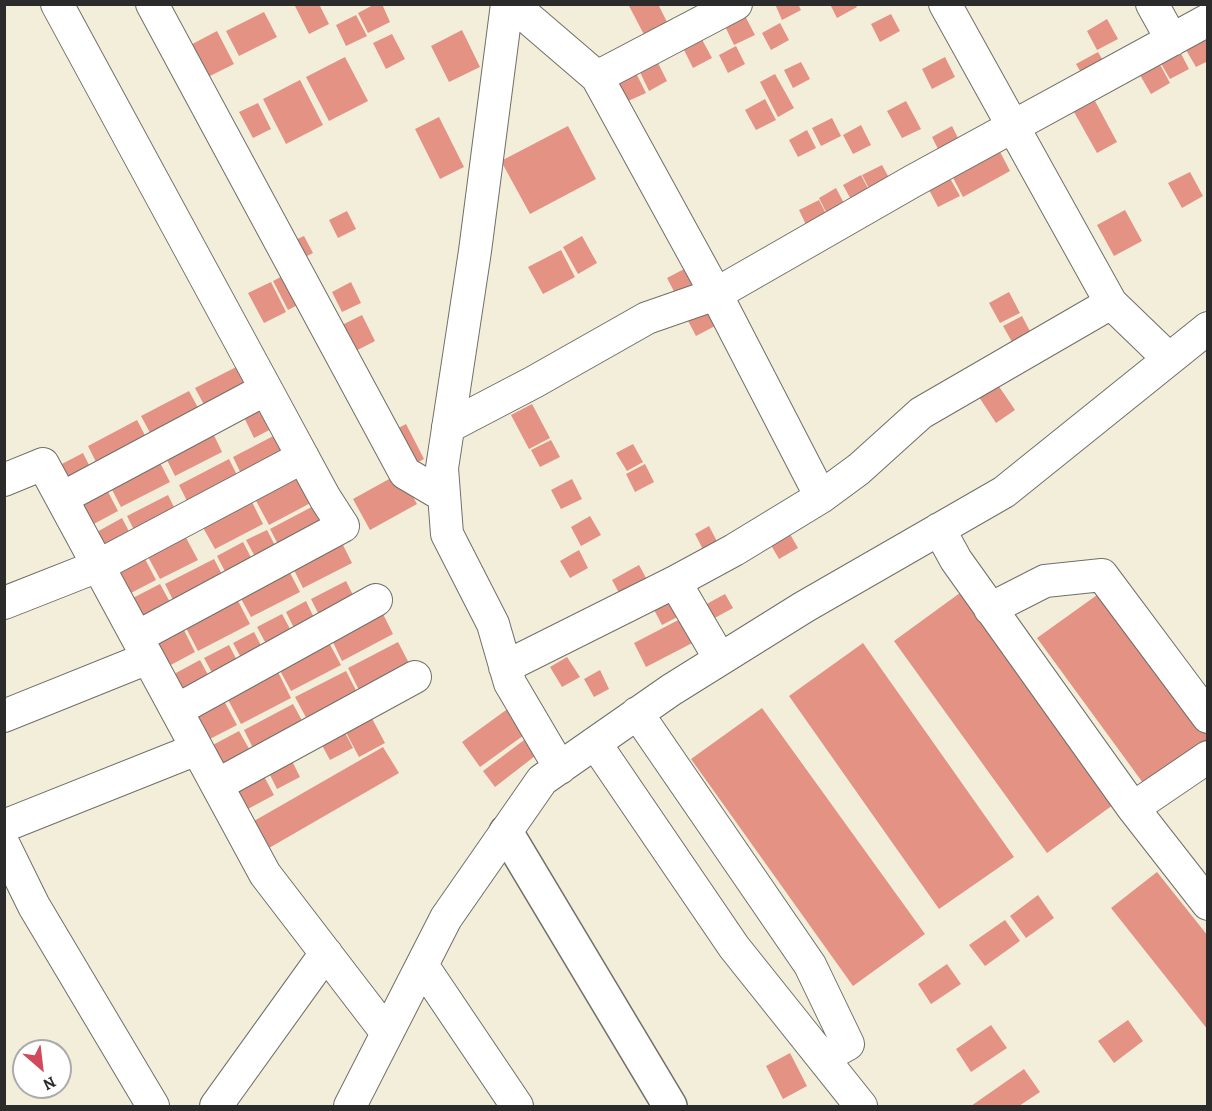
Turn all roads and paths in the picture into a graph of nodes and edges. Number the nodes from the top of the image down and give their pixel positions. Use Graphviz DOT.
graph roads {
  1 [pos="57,4"];
  2 [pos="152,4"];
  3 [pos="507,4"];
  4 [pos="512,4"];
  5 [pos="736,4"];
  6 [pos="945,4"];
  7 [pos="1152,4"];
  8 [pos="1208,20"];
  9 [pos="1172,40"];
  10 [pos="597,77"];
  11 [pos="1013,128"];
  12 [pos="716,294"];
  13 [pos="1111,303"];
  14 [pos="1208,328"];
  15 [pos="1169,359"];
  16 [pos="266,389"];
  17 [pos="448,427"];
  18 [pos="303,457"];
  19 [pos="4,480"];
  20 [pos="444,496"];
  21 [pos="821,497"];
  22 [pos="62,498"];
  23 [pos="939,529"];
  24 [pos="98,566"];
  25 [pos="675,582"];
  26 [pos="376,600"];
  27 [pos="4,603"];
  28 [pos="990,609"];
  29 [pos="143,648"];
  30 [pos="720,659"];
  31 [pos="505,667"];
  32 [pos="416,677"];
  33 [pos="177,710"];
  34 [pos="638,713"];
  35 [pos="4,716"];
  36 [pos="1208,717"];
  37 [pos="595,743"];
  38 [pos="197,749"];
  39 [pos="1208,757"];
  40 [pos="560,768"];
  41 [pos="217,785"];
  42 [pos="1133,808"];
  43 [pos="4,826"];
  44 [pos="506,832"];
  45 [pos="4,845"];
  46 [pos="1208,904"];
  47 [pos="326,952"];
  48 [pos="422,965"];
  49 [pos="387,1033"];
  50 [pos="823,1058"];
  51 [pos="153,1107"];
  52 [pos="216,1107"];
  53 [pos="350,1107"];
  54 [pos="517,1107"];
  55 [pos="670,1107"];
  56 [pos="861,1107"];
  1 -- 16 [label="street"];
  2 -- 20 [label="street"];
  3 -- 17 [label="street"];
  4 -- 10 [label="street"];
  5 -- 10 [label="street"];
  6 -- 11 [label="street"];
  7 -- 9 [label="street"];
  8 -- 9 [label="street"];
  9 -- 11 [label="street"];
  10 -- 12 [label="street"];
  11 -- 12 [label="street"];
  11 -- 13 [label="street"];
  12 -- 17 [label="street"];
  12 -- 21 [label="street"];
  13 -- 15 [label="street"];
  13 -- 21 [label="street"];
  14 -- 15 [label="street"];
  15 -- 23 [label="street"];
  16 -- 18 [label="street"];
  16 -- 22 [label="street"];
  17 -- 20 [label="street"];
  18 -- 24 [label="street"];
  18 -- 29 [label="street"];
  19 -- 22 [label="street"];
  20 -- 31 [label="street"];
  21 -- 25 [label="street"];
  22 -- 24 [label="street"];
  23 -- 28 [label="street"];
  23 -- 30 [label="street"];
  24 -- 27 [label="street"];
  24 -- 29 [label="street"];
  25 -- 30 [label="street"];
  25 -- 31 [label="street"];
  26 -- 33 [label="street"];
  28 -- 36 [label="street"];
  28 -- 42 [label="street"];
  29 -- 33 [label="street"];
  29 -- 35 [label="street"];
  30 -- 34 [label="street"];
  31 -- 40 [label="street"];
  32 -- 41 [label="street"];
  33 -- 38 [label="street"];
  34 -- 37 [label="street"];
  34 -- 50 [label="street"];
  37 -- 40 [label="street"];
  37 -- 50 [label="street"];
  38 -- 41 [label="street"];
  38 -- 43 [label="street"];
  39 -- 42 [label="street"];
  40 -- 44 [label="street"];
  41 -- 47 [label="street"];
  42 -- 46 [label="street"];
  44 -- 48 [label="street"];
  44 -- 55 [label="main road"];
  45 -- 51 [label="street"];
  47 -- 49 [label="street"];
  47 -- 52 [label="street"];
  48 -- 49 [label="street"];
  48 -- 54 [label="street"];
  49 -- 53 [label="street"];
  50 -- 56 [label="street"];
}
